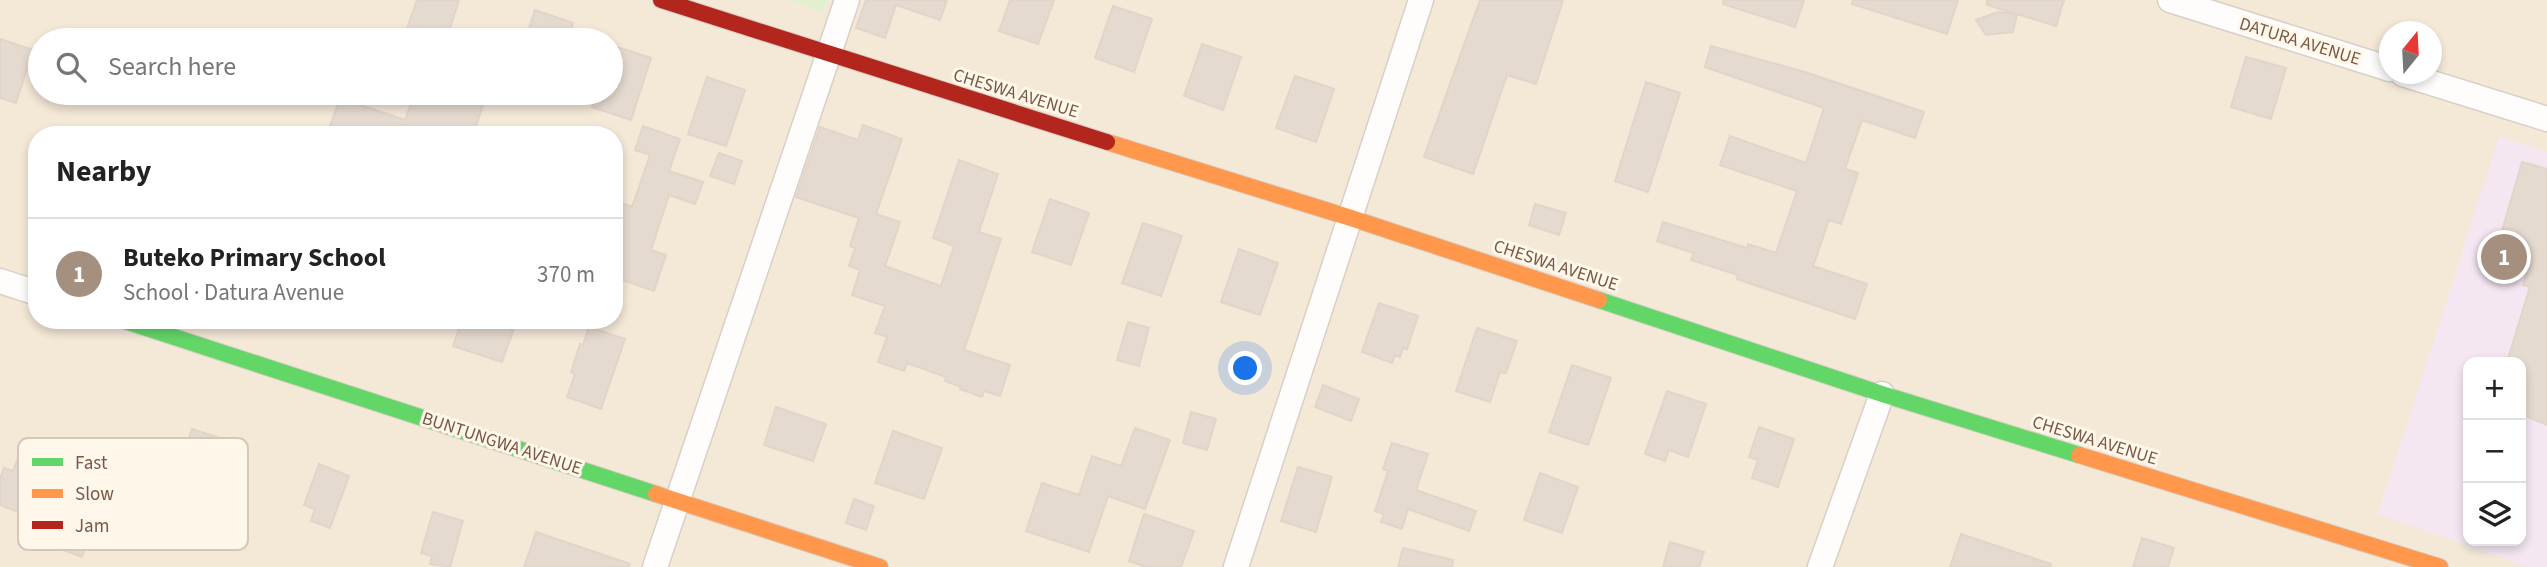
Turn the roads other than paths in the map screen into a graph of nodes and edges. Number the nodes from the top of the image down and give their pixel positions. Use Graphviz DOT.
graph roads {
  1 [pos="661,0"];
  2 [pos="847,0"];
  3 [pos="1421,0"];
  4 [pos="2170,0"];
  5 [pos="830,55"];
  6 [pos="2379,66"];
  7 [pos="2435,84"];
  8 [pos="2547,119"];
  9 [pos="1351,218"];
  10 [pos="0,281"];
  11 [pos="28,290"];
  12 [pos="150,329"];
  13 [pos="1882,394"];
  14 [pos="678,500"];
  15 [pos="655,567"];
  16 [pos="880,567"];
  17 [pos="1236,567"];
  18 [pos="1820,567"];
  19 [pos="2440,567"];
  1 -- 5 [label="street, CHESWA AVENUE"];
  2 -- 5 [label="street"];
  3 -- 9 [label="street"];
  4 -- 6 [label="street, DATURA AVENUE"];
  5 -- 9 [label="street, CHESWA AVENUE"];
  5 -- 14 [label="street"];
  7 -- 8 [label="street"];
  9 -- 13 [label="street, CHESWA AVENUE"];
  9 -- 17 [label="street"];
  10 -- 11 [label="street"];
  12 -- 14 [label="street, BUNTUNGWA AVENUE"];
  13 -- 18 [label="street"];
  13 -- 19 [label="street, CHESWA AVENUE"];
  14 -- 15 [label="street"];
  14 -- 16 [label="street, BUNTUNGWA AVENUE"];
}
